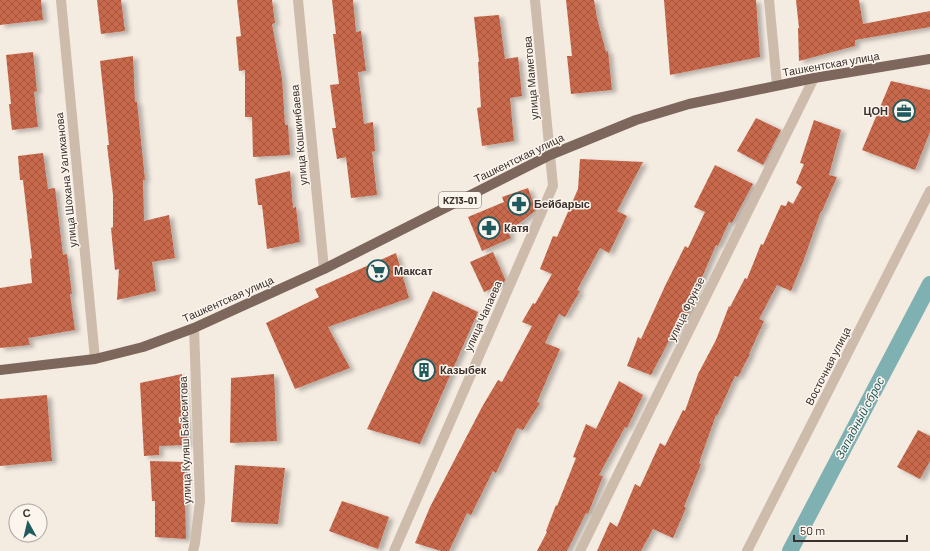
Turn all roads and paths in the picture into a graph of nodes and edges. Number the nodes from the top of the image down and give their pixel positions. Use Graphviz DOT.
graph roads {
  1 [pos="61,0"];
  2 [pos="298,0"];
  3 [pos="535,0"];
  4 [pos="769,0"];
  5 [pos="930,58"];
  6 [pos="814,78"];
  7 [pos="777,85"];
  8 [pos="550,155"];
  9 [pos="930,191"];
  10 [pos="324,268"];
  11 [pos="194,328"];
  12 [pos="95,359"];
  13 [pos="0,370"];
  14 [pos="192,551"];
  15 [pos="394,551"];
  16 [pos="580,551"];
  17 [pos="747,551"];
  1 -- 12 [label="street, улица Шохана Уалиханова"];
  2 -- 10 [label="street, улица Кошкинбаева"];
  3 -- 8 [label="street, улица Маметова"];
  4 -- 7 [label="street"];
  5 -- 6 [label="main road, Ташкентская улица / KZ13-01"];
  6 -- 7 [label="main road, Ташкентская улица / KZ13-01"];
  6 -- 16 [label="street, улица Фрунзе"];
  7 -- 8 [label="main road, Ташкентская улица / KZ13-01"];
  8 -- 10 [label="main road, Ташкентская улица / KZ13-01"];
  8 -- 15 [label="street, улица Чапаева"];
  9 -- 17 [label="street, Восточная улица"];
  10 -- 11 [label="main road, Ташкентская улица / KZ13-01"];
  11 -- 12 [label="main road, Ташкентская улица / KZ13-01"];
  11 -- 14 [label="street, улица Куляш Байсеитова"];
  12 -- 13 [label="main road, Ташкентская улица / KZ13-01"];
}
